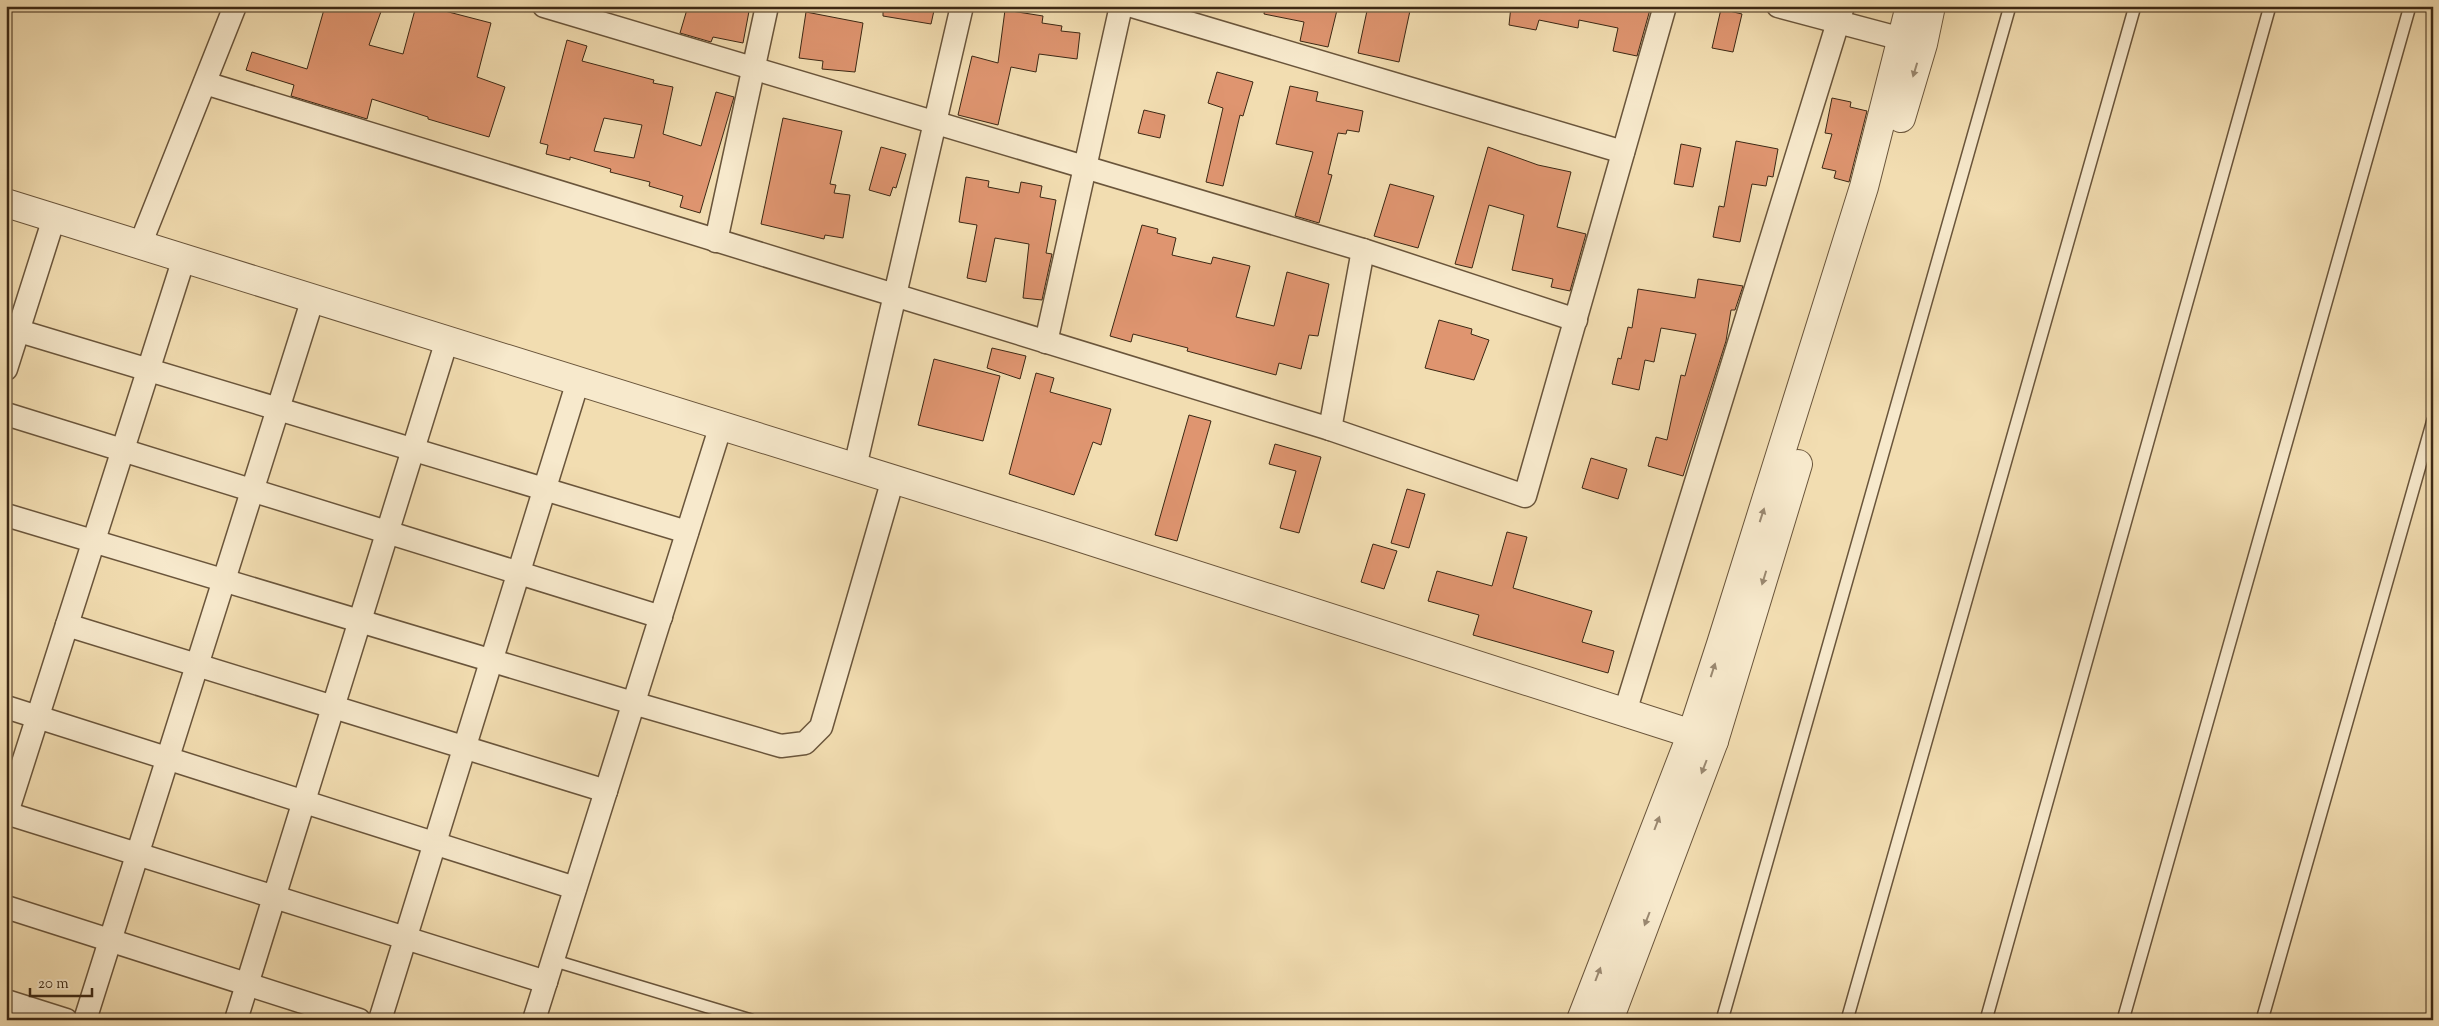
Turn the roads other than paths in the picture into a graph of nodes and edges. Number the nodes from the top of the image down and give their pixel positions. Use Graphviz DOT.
graph roads {
  1 [pos="235,6"];
  2 [pos="544,6"];
  3 [pos="767,6"];
  4 [pos="962,6"];
  5 [pos="1121,6"];
  6 [pos="1132,6"];
  7 [pos="1665,6"];
  8 [pos="1778,6"];
  9 [pos="1910,6"];
  10 [pos="1931,6"];
  11 [pos="2010,6"];
  12 [pos="2136,6"];
  13 [pos="2270,6"];
  14 [pos="2410,6"];
  15 [pos="1841,14"];
  16 [pos="1913,42"];
  17 [pos="754,69"];
  18 [pos="205,82"];
  19 [pos="935,122"];
  20 [pos="1623,152"];
  21 [pos="1085,167"];
  22 [pos="6,203"];
  23 [pos="54,218"];
  24 [pos="716,241"];
  25 [pos="140,245"];
  26 [pos="1363,250"];
  27 [pos="184,258"];
  28 [pos="894,296"];
  29 [pos="313,298"];
  30 [pos="1576,320"];
  31 [pos="12,329"];
  32 [pos="447,340"];
  33 [pos="1046,342"];
  34 [pos="6,369"];
  35 [pos="148,370"];
  36 [pos="578,381"];
  37 [pos="278,409"];
  38 [pos="6,414"];
  39 [pos="2433,420"];
  40 [pos="721,426"];
  41 [pos="1330,429"];
  42 [pos="123,450"];
  43 [pos="413,450"];
  44 [pos="855,467"];
  45 [pos="893,479"];
  46 [pos="252,490"];
  47 [pos="544,490"];
  48 [pos="6,515"];
  49 [pos="388,532"];
  50 [pos="687,532"];
  51 [pos="94,541"];
  52 [pos="519,573"];
  53 [pos="224,580"];
  54 [pos="660,617"];
  55 [pos="360,621"];
  56 [pos="67,625"];
  57 [pos="492,661"];
  58 [pos="197,665"];
  59 [pos="633,704"];
  60 [pos="6,707"];
  61 [pos="333,707"];
  62 [pos="1625,712"];
  63 [pos="38,717"];
  64 [pos="1703,737"];
  65 [pos="465,747"];
  66 [pos="168,759"];
  67 [pos="606,790"];
  68 [pos="304,802"];
  69 [pos="6,814"];
  70 [pos="435,844"];
  71 [pos="137,854"];
  72 [pos="575,888"];
  73 [pos="274,897"];
  74 [pos="6,908"];
  75 [pos="406,938"];
  76 [pos="110,940"];
  77 [pos="552,960"];
  78 [pos="546,982"];
  79 [pos="247,984"];
  80 [pos="6,1001"];
  81 [pos="66,1020"];
  82 [pos="85,1020"];
  83 [pos="236,1020"];
  84 [pos="359,1020"];
  85 [pos="380,1020"];
  86 [pos="534,1020"];
  87 [pos="751,1020"];
  88 [pos="1581,1020"];
  89 [pos="1609,1020"];
  90 [pos="1722,1020"];
  91 [pos="1847,1020"];
  92 [pos="1986,1020"];
  93 [pos="2123,1020"];
  94 [pos="2262,1020"];
  1 -- 18 [label="street"];
  2 -- 17 [label="street"];
  3 -- 17 [label="street"];
  4 -- 19 [label="street"];
  5 -- 21 [label="street"];
  6 -- 20 [label="street"];
  7 -- 20 [label="street"];
  8 -- 15 [label="street"];
  9 -- 16 [label="street"];
  10 -- 16 [label="street"];
  11 -- 90 [label="lane"];
  12 -- 91 [label="lane"];
  13 -- 92 [label="lane"];
  14 -- 93 [label="lane"];
  15 -- 16 [label="street"];
  15 -- 62 [label="street"];
  16 -- 64 [label="street"];
  17 -- 19 [label="street"];
  17 -- 24 [label="street"];
  18 -- 24 [label="street"];
  18 -- 25 [label="street"];
  19 -- 21 [label="street"];
  19 -- 28 [label="street"];
  20 -- 30 [label="street"];
  21 -- 26 [label="street"];
  21 -- 33 [label="street"];
  22 -- 23 [label="street"];
  23 -- 25 [label="street"];
  23 -- 31 [label="street"];
  24 -- 28 [label="street"];
  25 -- 27 [label="street"];
  26 -- 30 [label="street"];
  26 -- 41 [label="street"];
  27 -- 29 [label="street"];
  27 -- 35 [label="street"];
  28 -- 33 [label="street"];
  28 -- 44 [label="street"];
  29 -- 32 [label="street"];
  29 -- 37 [label="street"];
  30 -- 41 [label="street"];
  31 -- 34 [label="street"];
  31 -- 35 [label="street"];
  32 -- 36 [label="street"];
  32 -- 43 [label="street"];
  33 -- 41 [label="street"];
  35 -- 37 [label="street"];
  35 -- 42 [label="street"];
  36 -- 40 [label="street"];
  36 -- 47 [label="street"];
  37 -- 43 [label="street"];
  37 -- 46 [label="street"];
  38 -- 42 [label="street"];
  39 -- 94 [label="lane"];
  40 -- 44 [label="street"];
  40 -- 50 [label="street"];
  42 -- 46 [label="street"];
  42 -- 51 [label="street"];
  43 -- 47 [label="street"];
  43 -- 49 [label="street"];
  44 -- 45 [label="street"];
  45 -- 59 [label="street"];
  45 -- 62 [label="street"];
  46 -- 49 [label="street"];
  46 -- 53 [label="street"];
  47 -- 50 [label="street"];
  47 -- 52 [label="street"];
  48 -- 51 [label="street"];
  49 -- 52 [label="street"];
  49 -- 55 [label="street"];
  50 -- 54 [label="street"];
  51 -- 53 [label="street"];
  51 -- 56 [label="street"];
  52 -- 54 [label="street"];
  52 -- 57 [label="street"];
  53 -- 55 [label="street"];
  53 -- 58 [label="street"];
  54 -- 59 [label="street"];
  55 -- 57 [label="street"];
  55 -- 61 [label="street"];
  56 -- 58 [label="street"];
  56 -- 63 [label="street"];
  57 -- 59 [label="street"];
  57 -- 65 [label="street"];
  58 -- 61 [label="street"];
  58 -- 66 [label="street"];
  59 -- 67 [label="street"];
  60 -- 63 [label="street"];
  61 -- 65 [label="street"];
  61 -- 68 [label="street"];
  62 -- 64 [label="street"];
  63 -- 66 [label="street"];
  63 -- 69 [label="street"];
  88 -- 64 [label="street, one-way"];
  64 -- 89 [label="street, one-way"];
  65 -- 67 [label="street"];
  65 -- 70 [label="street"];
  66 -- 68 [label="street"];
  66 -- 71 [label="street"];
  67 -- 72 [label="street"];
  68 -- 70 [label="street"];
  68 -- 73 [label="street"];
  69 -- 71 [label="street"];
  70 -- 72 [label="street"];
  70 -- 75 [label="street"];
  71 -- 73 [label="street"];
  71 -- 76 [label="street"];
  72 -- 77 [label="street"];
  73 -- 75 [label="street"];
  73 -- 79 [label="street"];
  74 -- 76 [label="street"];
  75 -- 78 [label="street"];
  75 -- 85 [label="street"];
  76 -- 79 [label="street"];
  76 -- 82 [label="street"];
  77 -- 78 [label="street"];
  77 -- 87 [label="lane"];
  78 -- 86 [label="street"];
  79 -- 83 [label="street"];
  79 -- 84 [label="street"];
  80 -- 81 [label="street"];
}
